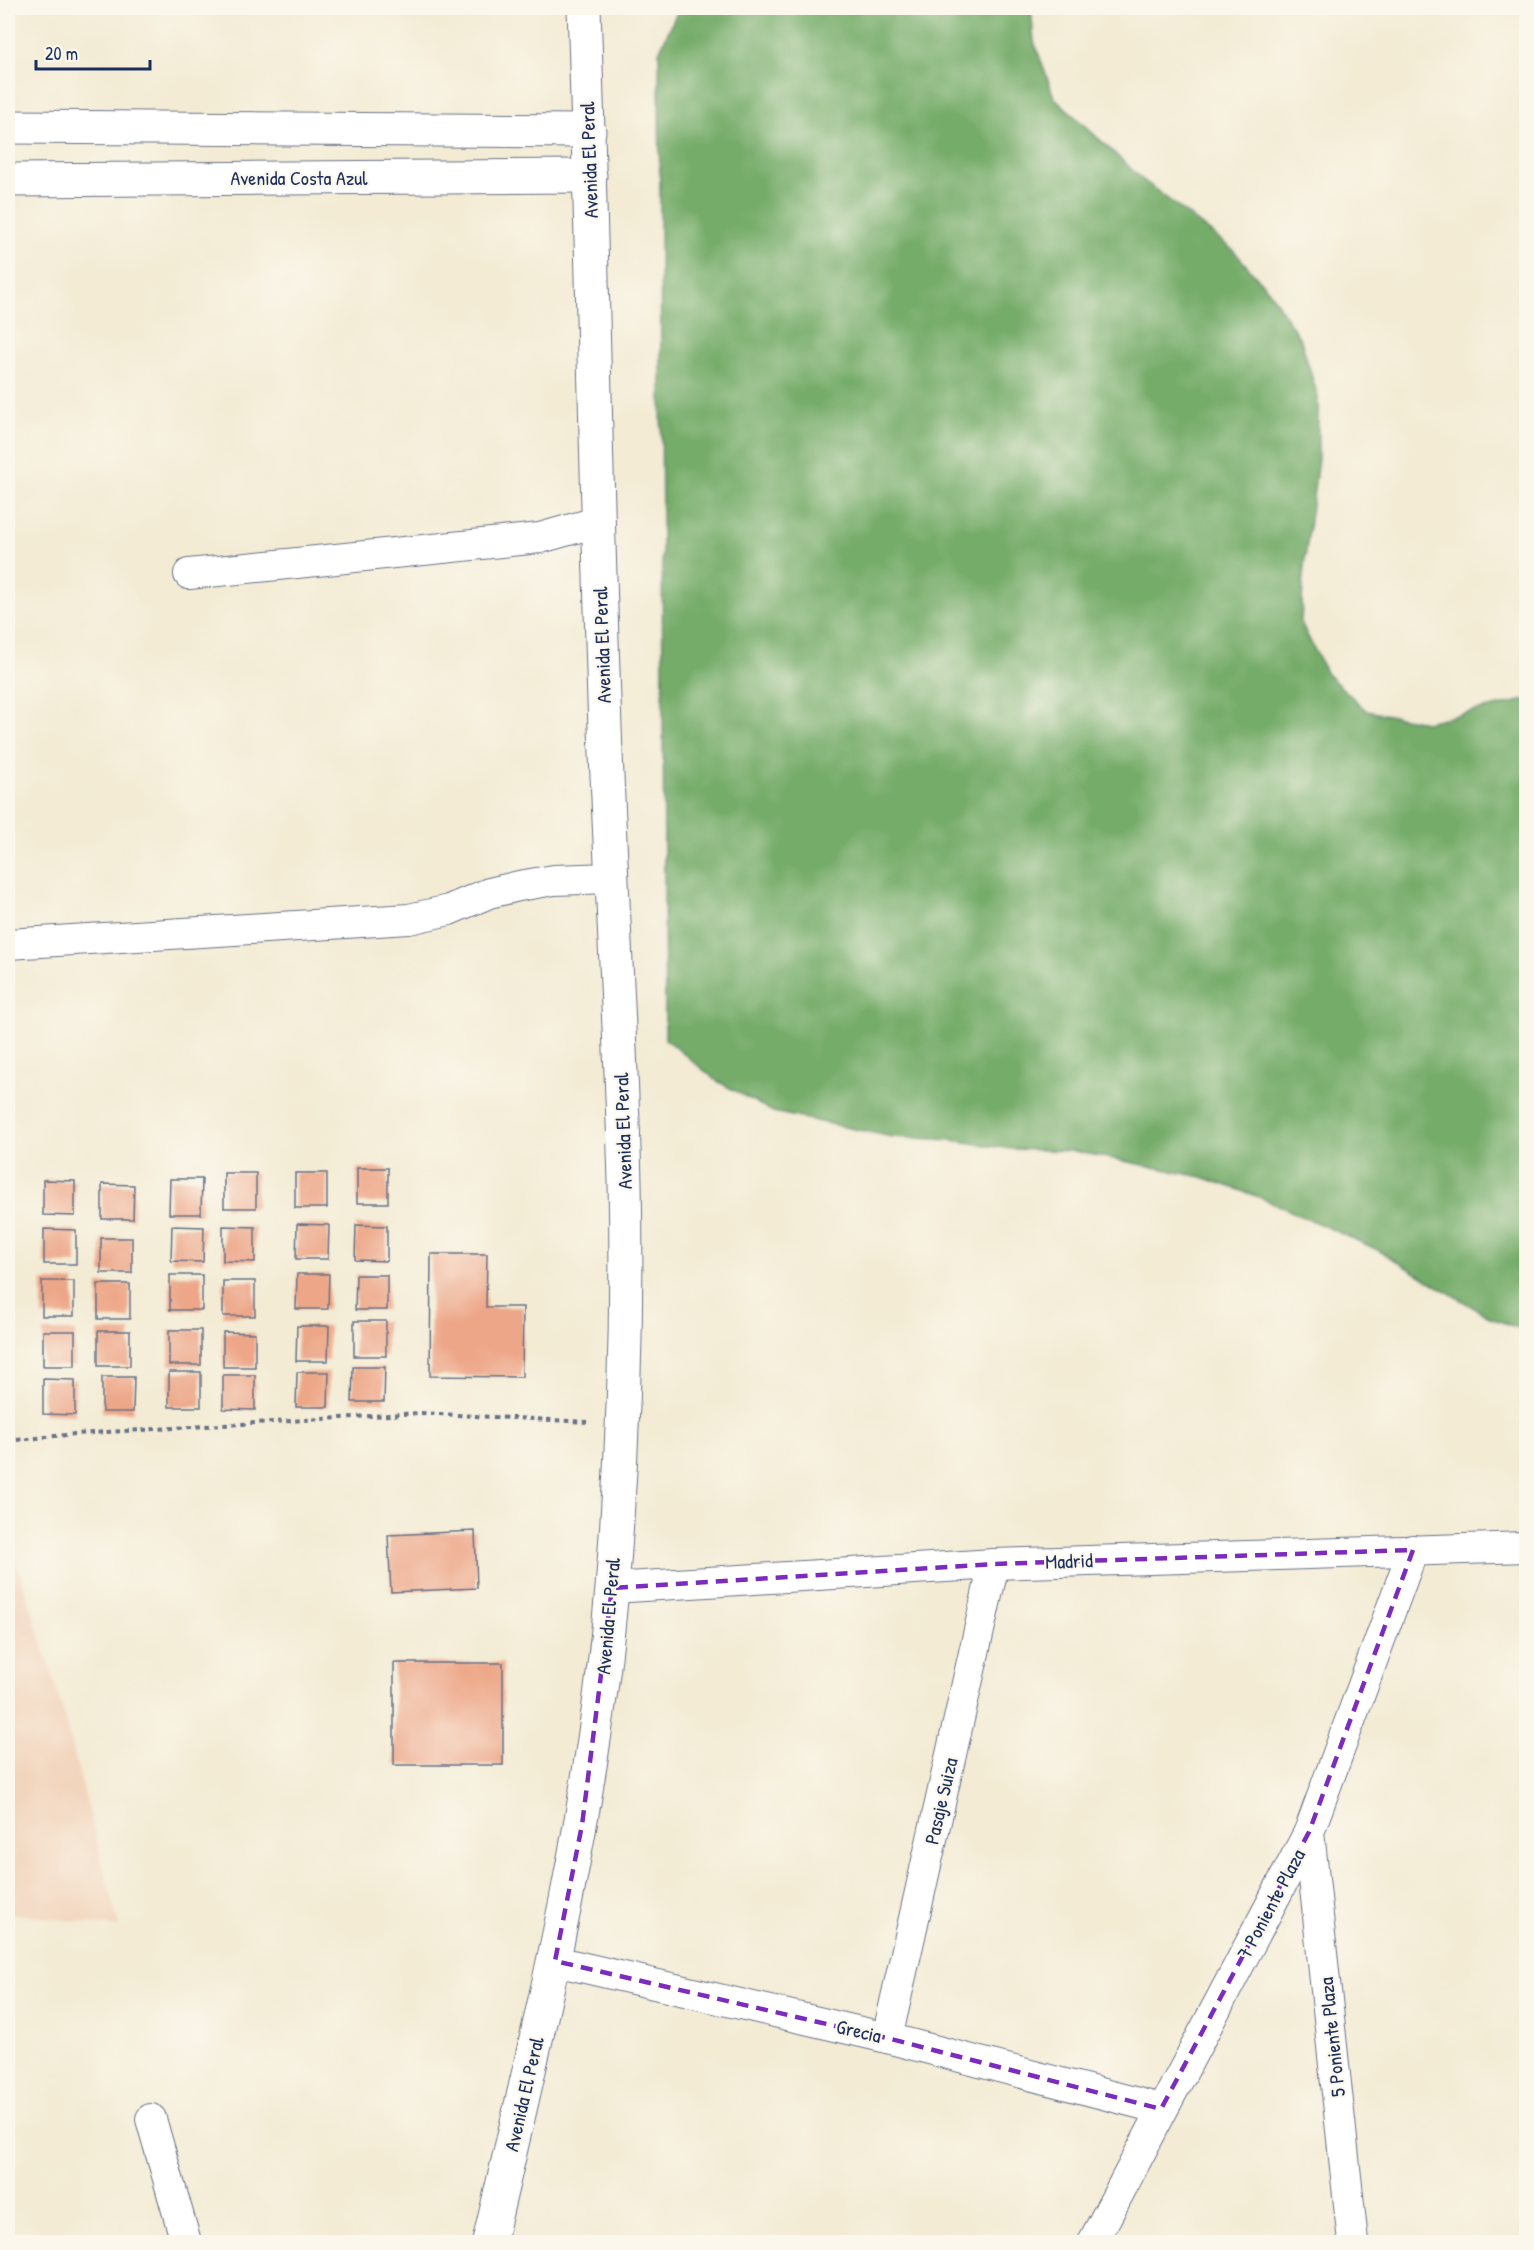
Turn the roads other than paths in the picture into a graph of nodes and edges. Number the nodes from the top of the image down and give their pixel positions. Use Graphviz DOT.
graph roads {
  1 [pos="584,8"];
  2 [pos="8,127"];
  3 [pos="589,131"];
  4 [pos="590,176"];
  5 [pos="8,180"];
  6 [pos="597,522"];
  7 [pos="189,574"];
  8 [pos="611,878"];
  9 [pos="8,944"];
  10 [pos="1527,1547"];
  11 [pos="1413,1550"];
  12 [pos="994,1564"];
  13 [pos="612,1588"];
  14 [pos="1309,1832"];
  15 [pos="555,1961"];
  16 [pos="887,2038"];
  17 [pos="1161,2109"];
  18 [pos="151,2119"];
  19 [pos="186,2242"];
  20 [pos="489,2242"];
  21 [pos="1093,2242"];
  22 [pos="1353,2242"];
  1 -- 3 [label="main road, Avenida El Peral"];
  2 -- 3 [label="main road"];
  3 -- 4 [label="main road, Avenida El Peral"];
  4 -- 5 [label="main road, Avenida Costa Azul"];
  4 -- 6 [label="main road, Avenida El Peral"];
  6 -- 7 [label="street"];
  6 -- 8 [label="main road, Avenida El Peral"];
  8 -- 9 [label="street"];
  8 -- 13 [label="main road, Avenida El Peral"];
  10 -- 11 [label="street, Madrid"];
  11 -- 12 [label="street, Madrid"];
  11 -- 14 [label="street, 7 Poniente Plaza"];
  12 -- 13 [label="street, Madrid"];
  12 -- 16 [label="street, Pasaje Suiza"];
  13 -- 15 [label="main road, Avenida El Peral"];
  14 -- 17 [label="street, 7 Poniente Plaza"];
  14 -- 22 [label="street, 5 Poniente Plaza"];
  15 -- 16 [label="street, Grecia"];
  15 -- 20 [label="main road, Avenida El Peral"];
  16 -- 17 [label="street, Grecia"];
  17 -- 21 [label="street, 7 Poniente Plaza"];
  18 -- 19 [label="street"];
}
